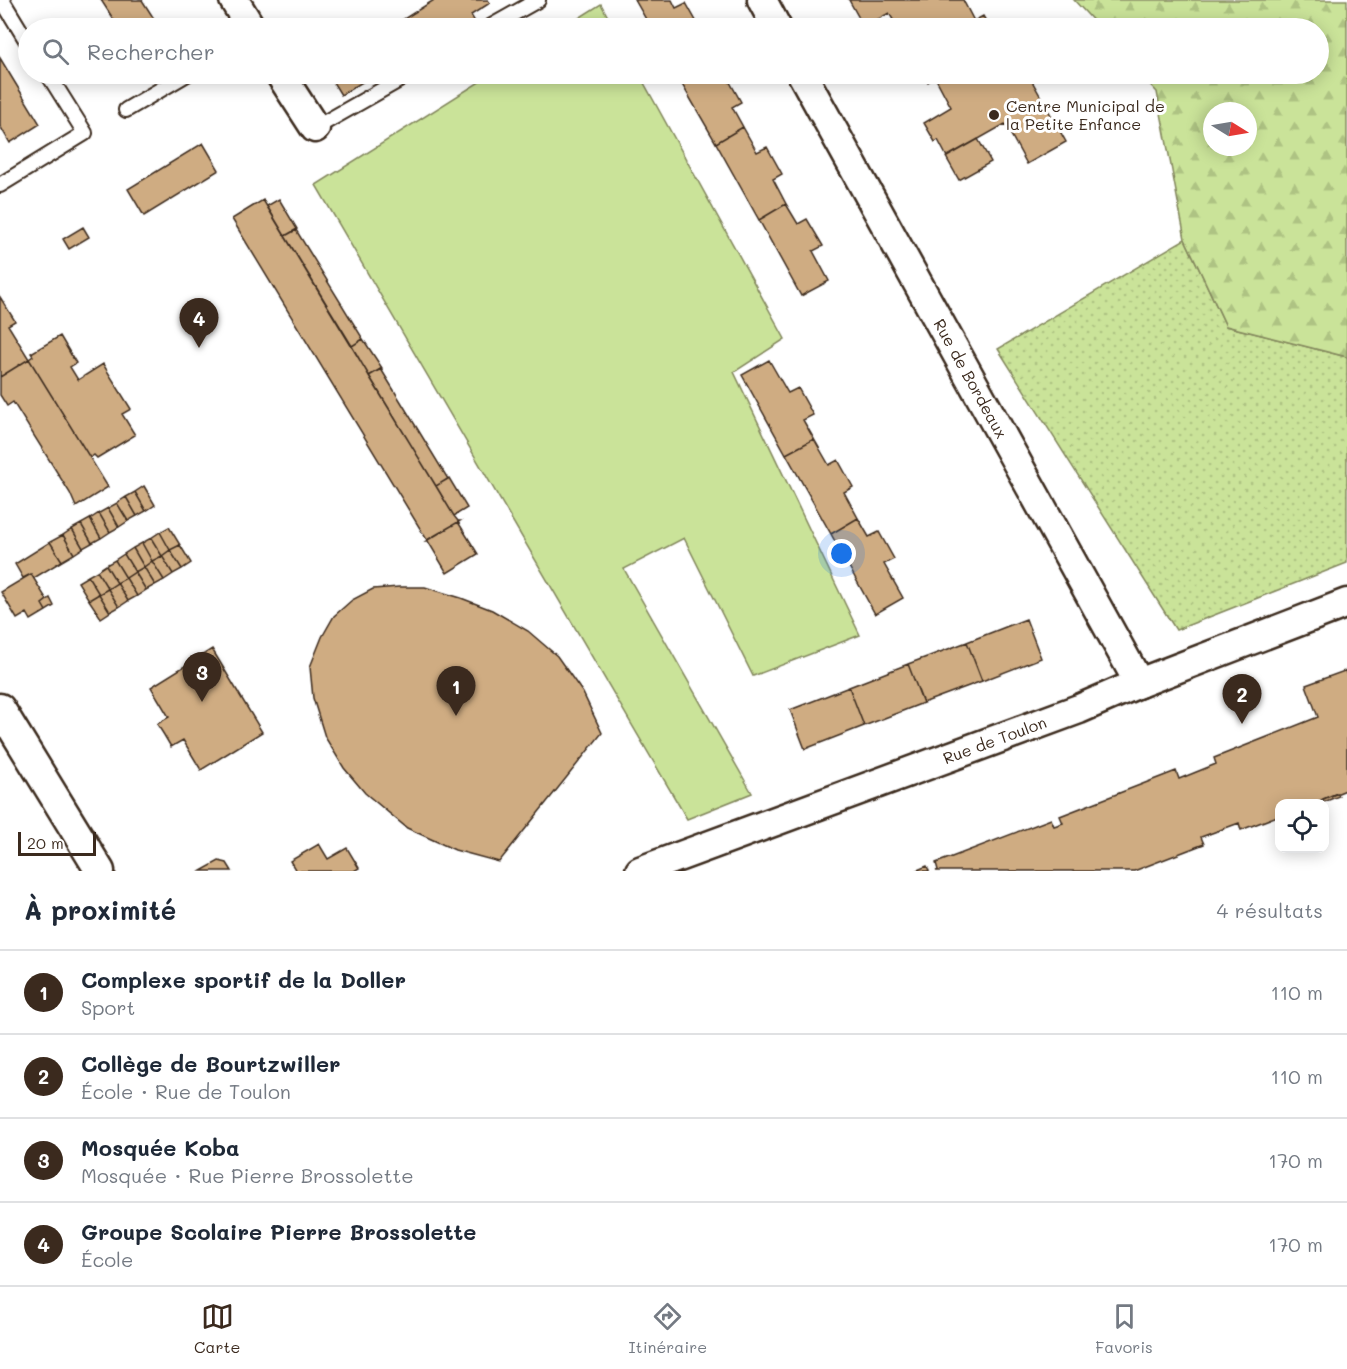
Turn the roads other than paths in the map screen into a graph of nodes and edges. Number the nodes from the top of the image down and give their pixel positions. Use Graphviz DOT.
graph roads {
  1 [pos="2,0"];
  2 [pos="234,0"];
  3 [pos="538,0"];
  4 [pos="762,0"];
  5 [pos="245,18"];
  6 [pos="506,18"];
  7 [pos="772,18"];
  8 [pos="18,26"];
  9 [pos="54,84"];
  10 [pos="170,84"];
  11 [pos="286,84"];
  12 [pos="392,84"];
  13 [pos="808,84"];
  14 [pos="126,110"];
  15 [pos="315,128"];
  16 [pos="0,185"];
  17 [pos="1347,603"];
  18 [pos="1139,683"];
  19 [pos="0,708"];
  20 [pos="98,870"];
  21 [pos="640,871"];
  1 -- 8 [label="lane"];
  2 -- 5 [label="street"];
  3 -- 6 [label="lane"];
  4 -- 7 [label="street"];
  9 -- 16 [label="lane"];
  10 -- 14 [label="lane"];
  11 -- 15 [label="street"];
  12 -- 15 [label="lane"];
  13 -- 18 [label="street, Rue de Bordeaux"];
  17 -- 18 [label="street, Rue de Toulon"];
  18 -- 21 [label="street, Rue de Toulon"];
  19 -- 20 [label="street"];
}
